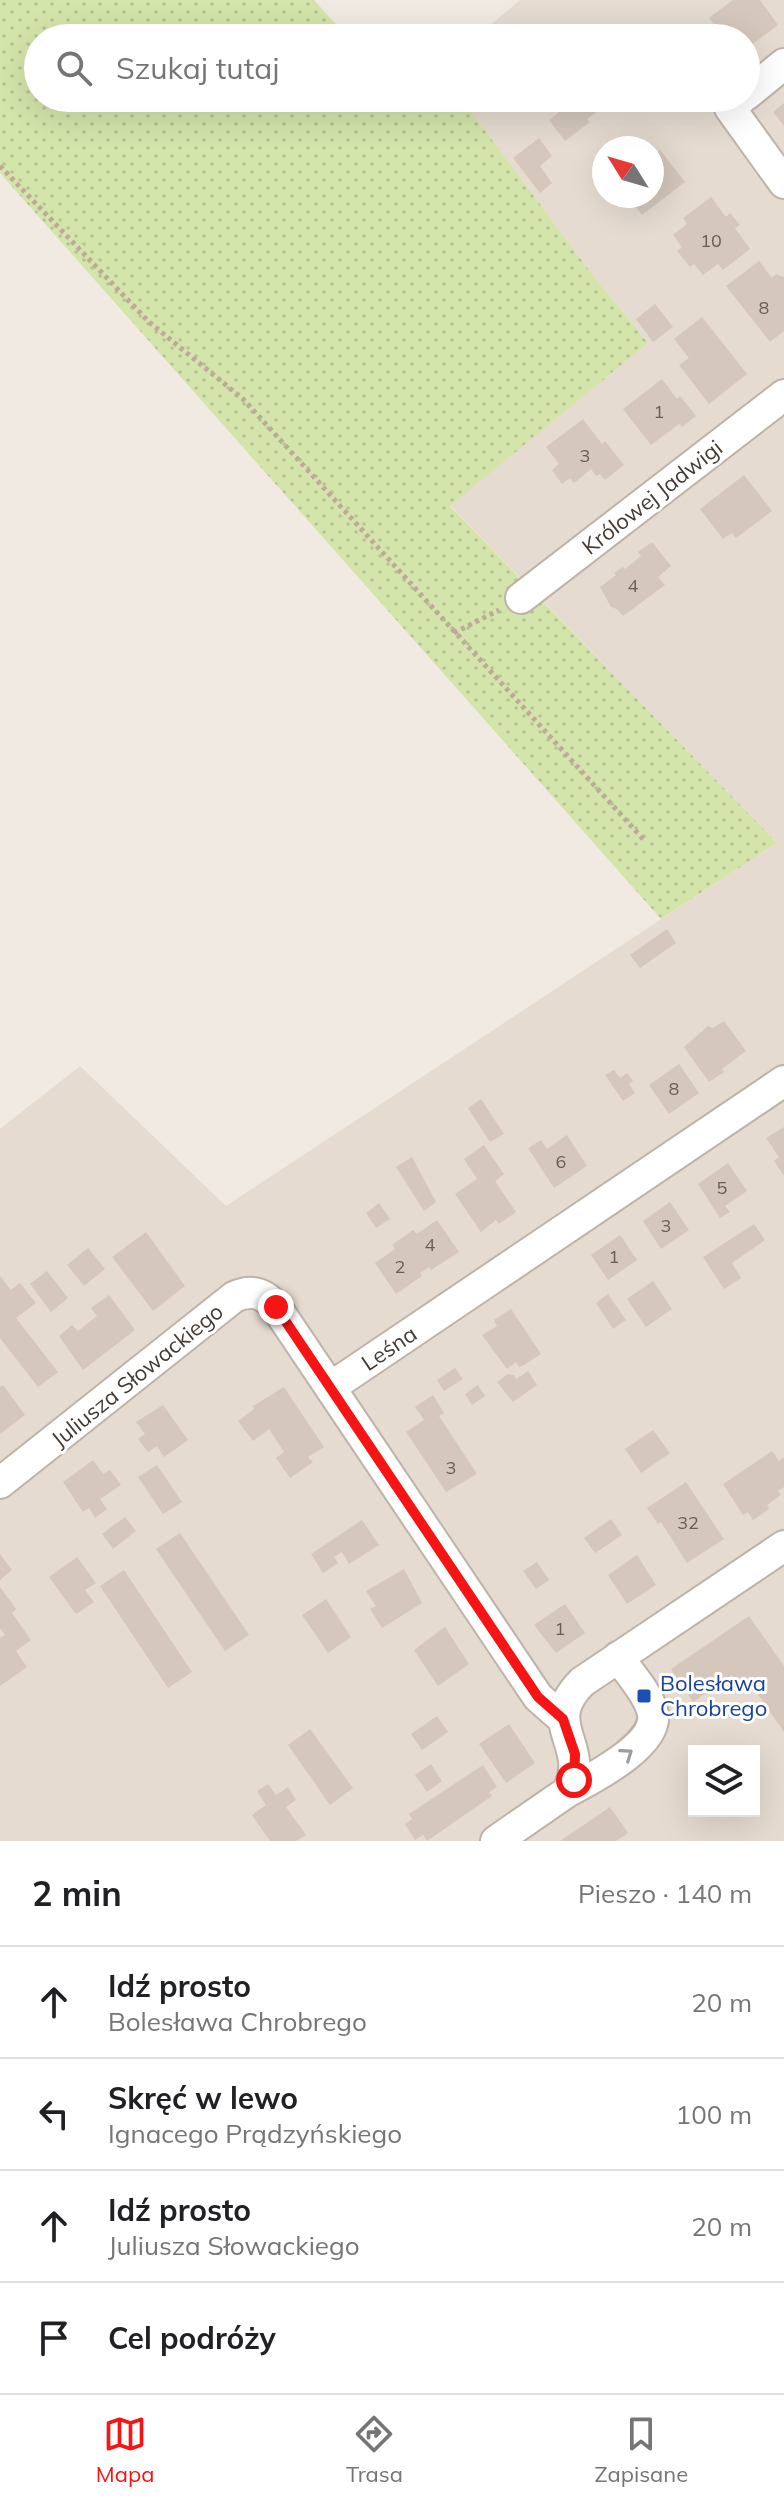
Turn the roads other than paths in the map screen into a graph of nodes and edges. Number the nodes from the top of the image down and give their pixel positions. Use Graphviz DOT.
graph roads {
  1 [pos="784,64"];
  2 [pos="760,83"];
  3 [pos="746,112"];
  4 [pos="784,183"];
  5 [pos="784,395"];
  6 [pos="521,598"];
  7 [pos="784,1083"];
  8 [pos="331,1387"];
  9 [pos="0,1483"];
  10 [pos="784,1546"];
  11 [pos="618,1657"];
  12 [pos="563,1719"];
  13 [pos="567,1792"];
  14 [pos="496,1841"];
  1 -- 2 [label="street"];
  3 -- 4 [label="street"];
  5 -- 6 [label="street, Królowej Jadwigi"];
  7 -- 8 [label="street, Leśna"];
  8 -- 9 [label="street, Juliusza Słowackiego"];
  8 -- 12 [label="street, Juliusza Słowackiego"];
  10 -- 11 [label="street"];
  11 -- 12 [label="street"];
  13 -- 11 [label="street, one-way"];
  12 -- 13 [label="street"];
  13 -- 14 [label="street"];
}
